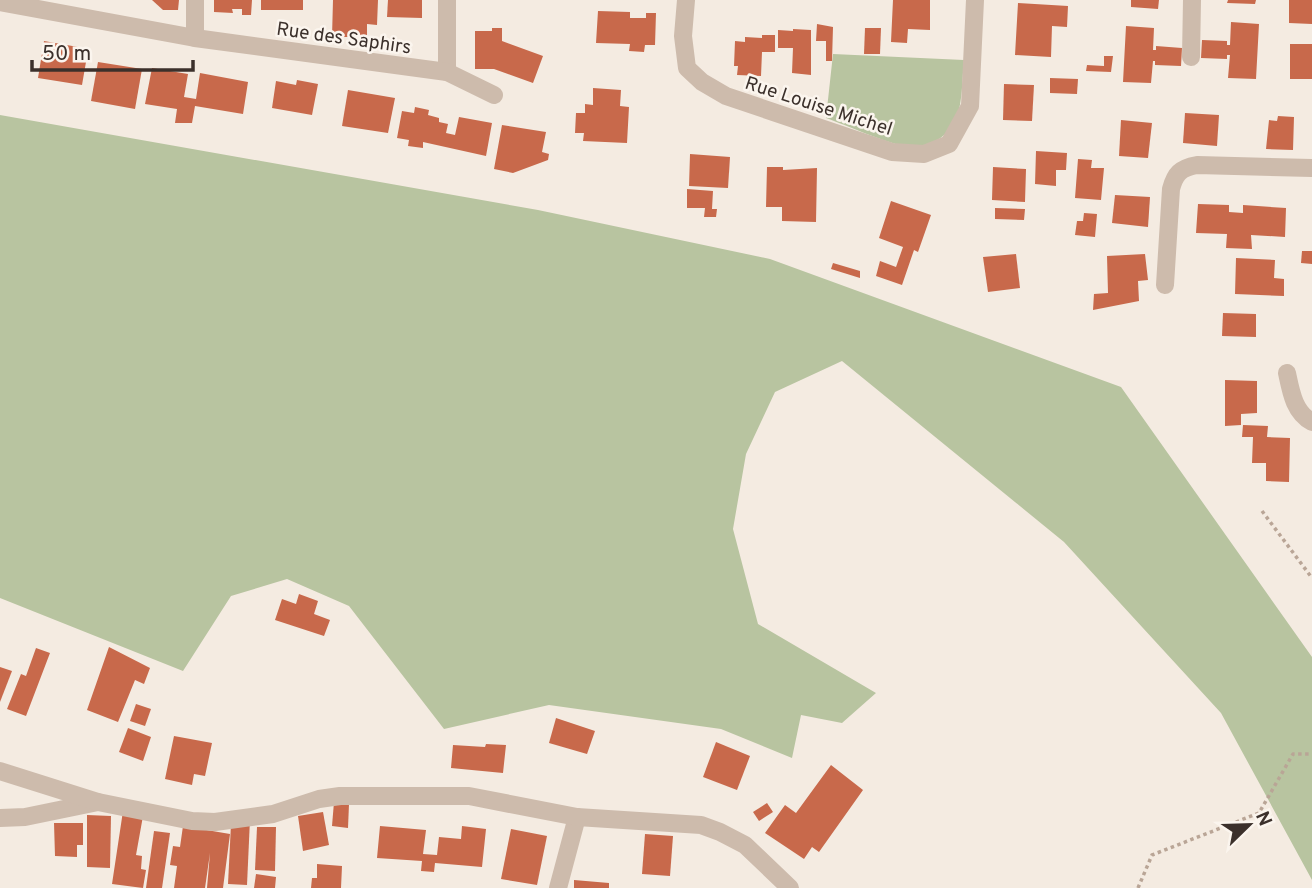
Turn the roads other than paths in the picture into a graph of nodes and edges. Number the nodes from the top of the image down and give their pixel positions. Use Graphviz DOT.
graph roads {
  1 [pos="195,0"];
  2 [pos="447,0"];
  3 [pos="686,0"];
  4 [pos="975,0"];
  5 [pos="1192,0"];
  6 [pos="0,2"];
  7 [pos="53,6"];
  8 [pos="195,38"];
  9 [pos="1191,57"];
  10 [pos="447,72"];
  11 [pos="494,95"];
  12 [pos="1312,168"];
  13 [pos="1165,285"];
  14 [pos="1287,373"];
  15 [pos="1312,422"];
  16 [pos="0,771"];
  17 [pos="98,803"];
  18 [pos="577,817"];
  19 [pos="0,818"];
  20 [pos="558,888"];
  21 [pos="790,888"];
  1 -- 8 [label="street"];
  2 -- 10 [label="street"];
  3 -- 4 [label="street, Rue Louise Michel"];
  5 -- 9 [label="street"];
  6 -- 7 [label="street, Rue des Saphirs"];
  7 -- 8 [label="street, Rue des Saphirs"];
  8 -- 10 [label="street, Rue des Saphirs"];
  10 -- 11 [label="street, Rue des Saphirs"];
  12 -- 13 [label="street"];
  14 -- 15 [label="street"];
  16 -- 17 [label="street"];
  17 -- 18 [label="street"];
  17 -- 19 [label="street"];
  18 -- 20 [label="street"];
  18 -- 21 [label="street"];
}
